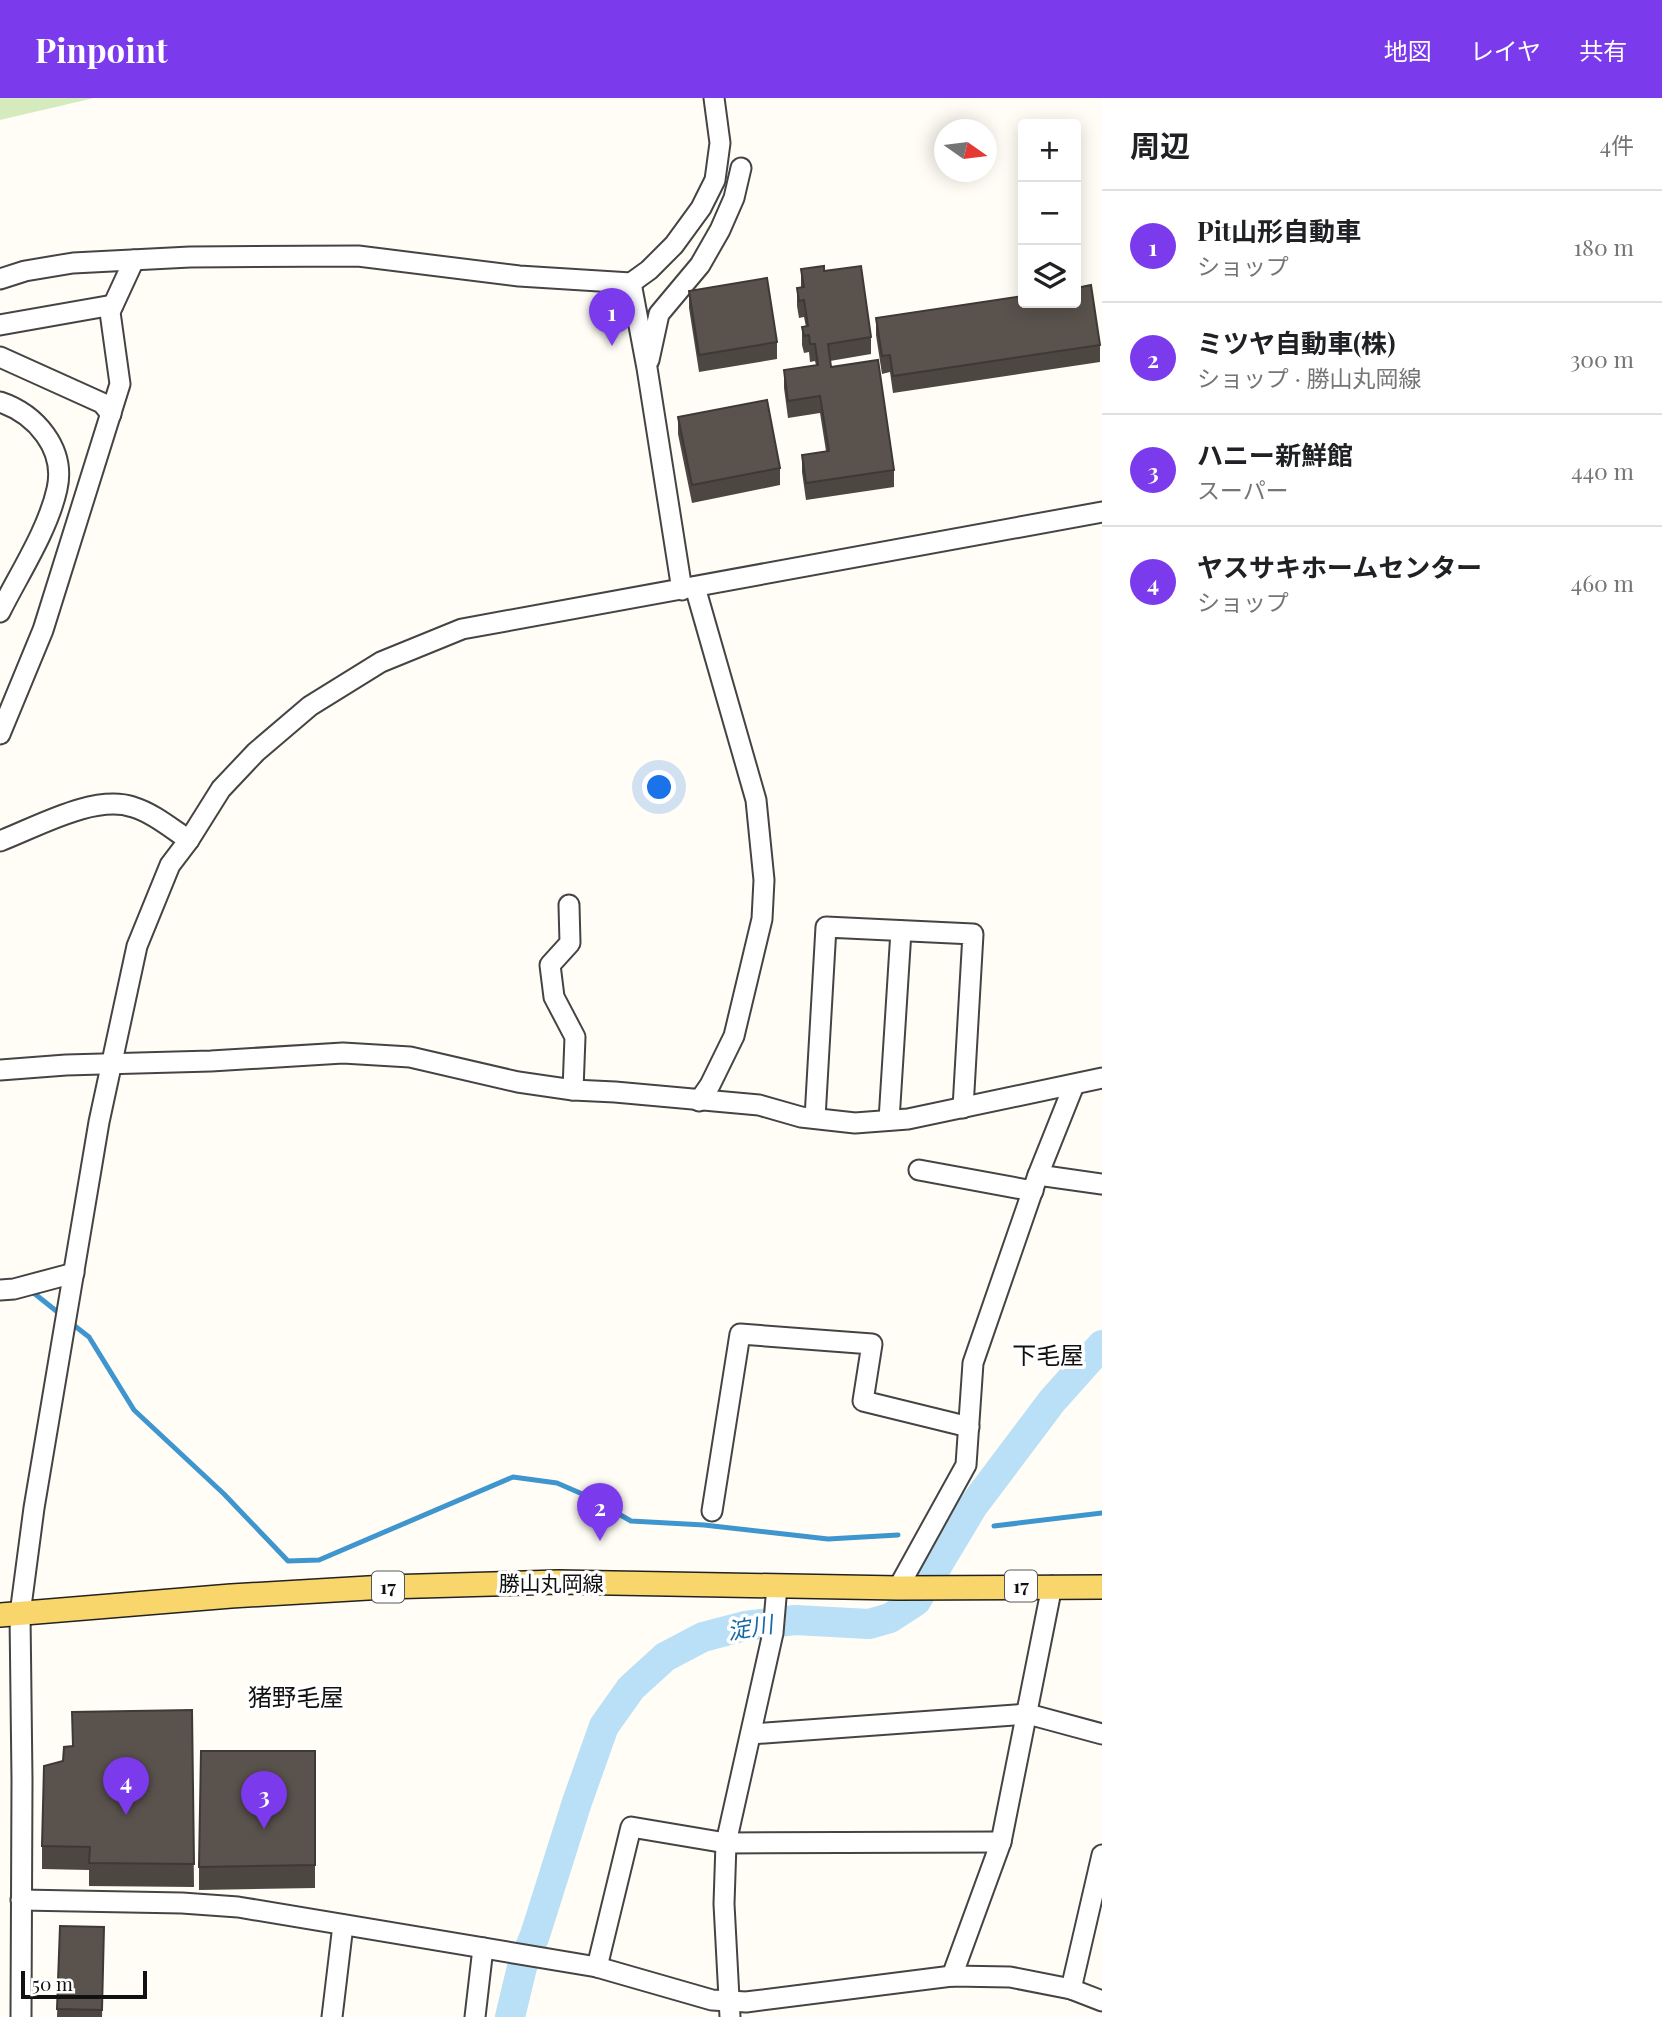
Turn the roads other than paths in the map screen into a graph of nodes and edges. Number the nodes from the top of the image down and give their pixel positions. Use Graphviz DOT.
graph roads {
  1 [pos="714,98"];
  2 [pos="741,167"];
  3 [pos="134,260"];
  4 [pos="0,279"];
  5 [pos="631,283"];
  6 [pos="113,305"];
  7 [pos="0,325"];
  8 [pos="0,356"];
  9 [pos="647,368"];
  10 [pos="120,384"];
  11 [pos="80,392"];
  12 [pos="1,405"];
  13 [pos="111,414"];
  14 [pos="58,487"];
  15 [pos="1102,512"];
  16 [pos="69,550"];
  17 [pos="689,589"];
  18 [pos="3,599"];
  19 [pos="0,734"];
  20 [pos="189,840"];
  21 [pos="0,841"];
  22 [pos="569,905"];
  23 [pos="901,931"];
  24 [pos="111,1063"];
  25 [pos="0,1070"];
  26 [pos="1102,1078"];
  27 [pos="1074,1084"];
  28 [pos="573,1090"];
  29 [pos="699,1101"];
  30 [pos="963,1108"];
  31 [pos="815,1118"];
  32 [pos="888,1120"];
  33 [pos="919,1170"];
  34 [pos="1036,1183"];
  35 [pos="1102,1184"];
  36 [pos="74,1273"];
  37 [pos="0,1290"];
  38 [pos="970,1427"];
  39 [pos="712,1511"];
  40 [pos="1052,1586"];
  41 [pos="1102,1587"];
  42 [pos="903,1588"];
  43 [pos="776,1593"];
  44 [pos="10,1614"];
  45 [pos="1028,1714"];
  46 [pos="751,1734"];
  47 [pos="1102,1734"];
  48 [pos="1001,1842"];
  49 [pos="726,1843"];
  50 [pos="1102,1855"];
  51 [pos="21,1900"];
  52 [pos="343,1925"];
  53 [pos="483,1948"];
  54 [pos="597,1967"];
  55 [pos="952,1976"];
  56 [pos="1071,1989"];
  57 [pos="1102,2001"];
  58 [pos="730,2009"];
  59 [pos="21,2017"];
  60 [pos="332,2017"];
  61 [pos="475,2017"];
  1 -- 5 [label="street"];
  2 -- 9 [label="street"];
  3 -- 4 [label="street"];
  3 -- 5 [label="street"];
  3 -- 6 [label="street"];
  5 -- 9 [label="street"];
  6 -- 7 [label="street"];
  6 -- 10 [label="street"];
  8 -- 11 [label="street"];
  9 -- 17 [label="street"];
  10 -- 11 [label="street"];
  10 -- 13 [label="street"];
  11 -- 13 [label="street"];
  12 -- 14 [label="street"];
  13 -- 16 [label="street"];
  14 -- 16 [label="street"];
  14 -- 18 [label="street"];
  15 -- 17 [label="street"];
  16 -- 19 [label="street"];
  17 -- 20 [label="street"];
  17 -- 29 [label="street"];
  20 -- 21 [label="street"];
  20 -- 24 [label="street"];
  22 -- 28 [label="street"];
  23 -- 30 [label="street"];
  23 -- 31 [label="street"];
  23 -- 32 [label="street"];
  24 -- 25 [label="street"];
  24 -- 28 [label="street"];
  24 -- 36 [label="street"];
  26 -- 27 [label="street"];
  27 -- 30 [label="street"];
  27 -- 34 [label="street"];
  28 -- 29 [label="street"];
  29 -- 31 [label="street"];
  30 -- 32 [label="street"];
  31 -- 32 [label="street"];
  33 -- 34 [label="street"];
  34 -- 35 [label="street"];
  34 -- 38 [label="street"];
  36 -- 37 [label="street"];
  36 -- 44 [label="street"];
  38 -- 39 [label="street"];
  38 -- 42 [label="street"];
  40 -- 41 [label="main road, 勝山丸岡線 / 17"];
  40 -- 42 [label="main road, 勝山丸岡線 / 17"];
  40 -- 45 [label="street"];
  42 -- 43 [label="main road, 勝山丸岡線 / 17"];
  43 -- 44 [label="main road, 勝山丸岡線 / 17"];
  43 -- 46 [label="street"];
  44 -- 51 [label="street"];
  45 -- 46 [label="street"];
  45 -- 47 [label="street"];
  45 -- 48 [label="street"];
  46 -- 49 [label="street"];
  48 -- 49 [label="street"];
  48 -- 55 [label="street"];
  49 -- 54 [label="street"];
  49 -- 58 [label="street"];
  50 -- 56 [label="street"];
  51 -- 52 [label="street"];
  51 -- 59 [label="street"];
  52 -- 53 [label="street"];
  52 -- 60 [label="street"];
  53 -- 54 [label="street"];
  53 -- 61 [label="street"];
  54 -- 58 [label="street"];
  55 -- 56 [label="street"];
  55 -- 58 [label="street"];
  56 -- 57 [label="street"];
}
